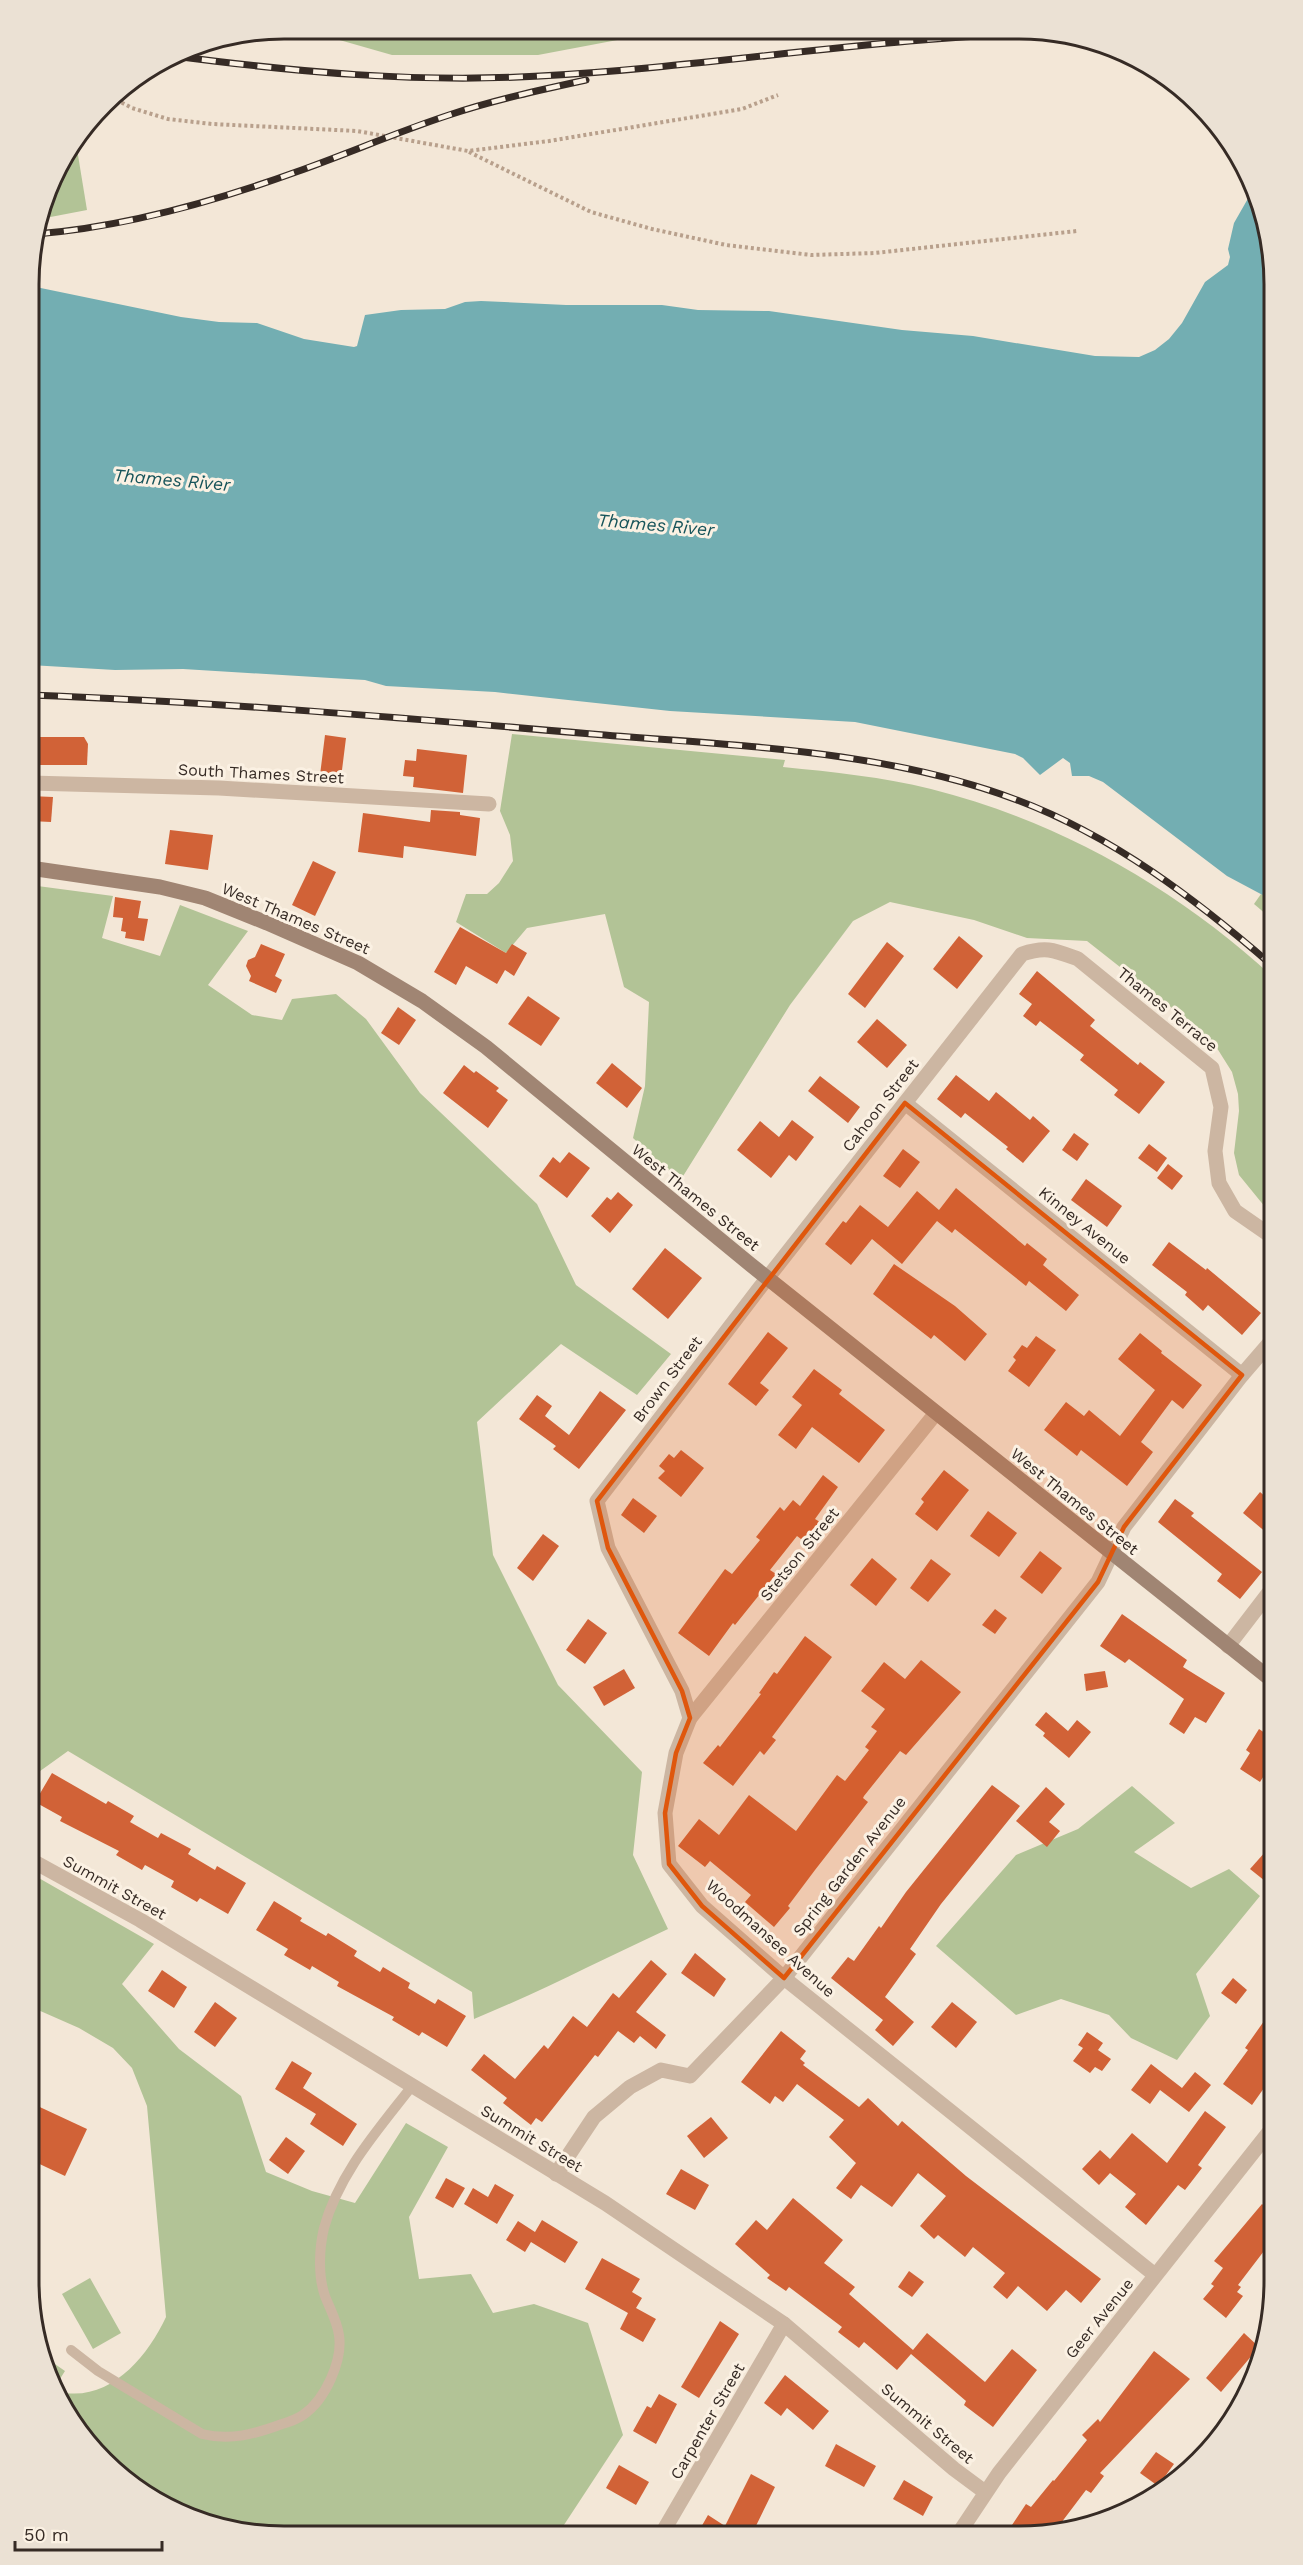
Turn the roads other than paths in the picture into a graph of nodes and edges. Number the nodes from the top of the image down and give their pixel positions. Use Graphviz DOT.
graph roads {
  1 [pos="39,783"];
  2 [pos="489,804"];
  3 [pos="39,869"];
  4 [pos="1022,954"];
  5 [pos="905,1103"];
  6 [pos="1264,1231"];
  7 [pos="767,1278"];
  8 [pos="1264,1350"];
  9 [pos="1242,1375"];
  10 [pos="936,1413"];
  11 [pos="1113,1554"];
  12 [pos="1264,1599"];
  13 [pos="1228,1646"];
  14 [pos="1264,1674"];
  15 [pos="690,1718"];
  16 [pos="39,1864"];
  17 [pos="784,1978"];
  18 [pos="412,2086"];
  19 [pos="1264,2139"];
  20 [pos="556,2174"];
  21 [pos="1155,2276"];
  22 [pos="784,2324"];
  23 [pos="71,2350"];
  24 [pos="985,2492"];
  25 [pos="666,2526"];
  26 [pos="963,2526"];
  1 -- 2 [label="street, South Thames Street"];
  3 -- 7 [label="main road, West Thames Street"];
  4 -- 5 [label="street, Cahoon Street"];
  4 -- 6 [label="street, Thames Terrace"];
  5 -- 7 [label="street, Cahoon Street"];
  5 -- 9 [label="street, Kinney Avenue"];
  7 -- 10 [label="main road, West Thames Street"];
  7 -- 15 [label="street, Brown Street"];
  8 -- 9 [label="street"];
  9 -- 11 [label="street"];
  10 -- 11 [label="main road, West Thames Street"];
  10 -- 15 [label="street, Stetson Street"];
  11 -- 13 [label="main road, West Thames Street"];
  11 -- 17 [label="street, Spring Garden Avenue"];
  12 -- 13 [label="street"];
  13 -- 14 [label="main road, West Thames Street"];
  15 -- 17 [label="street, Woodmansee Avenue"];
  16 -- 18 [label="street, Summit Street"];
  17 -- 20 [label="street, Spring Garden Avenue"];
  17 -- 21 [label="street, Woodmansee Avenue"];
  18 -- 20 [label="street, Summit Street"];
  18 -- 23 [label="lane"];
  19 -- 21 [label="street, Geer Avenue"];
  20 -- 22 [label="street, Summit Street"];
  21 -- 24 [label="street, Geer Avenue"];
  22 -- 24 [label="street, Summit Street"];
  22 -- 25 [label="street, Carpenter Street"];
  24 -- 26 [label="street, Geer Avenue"];
}
